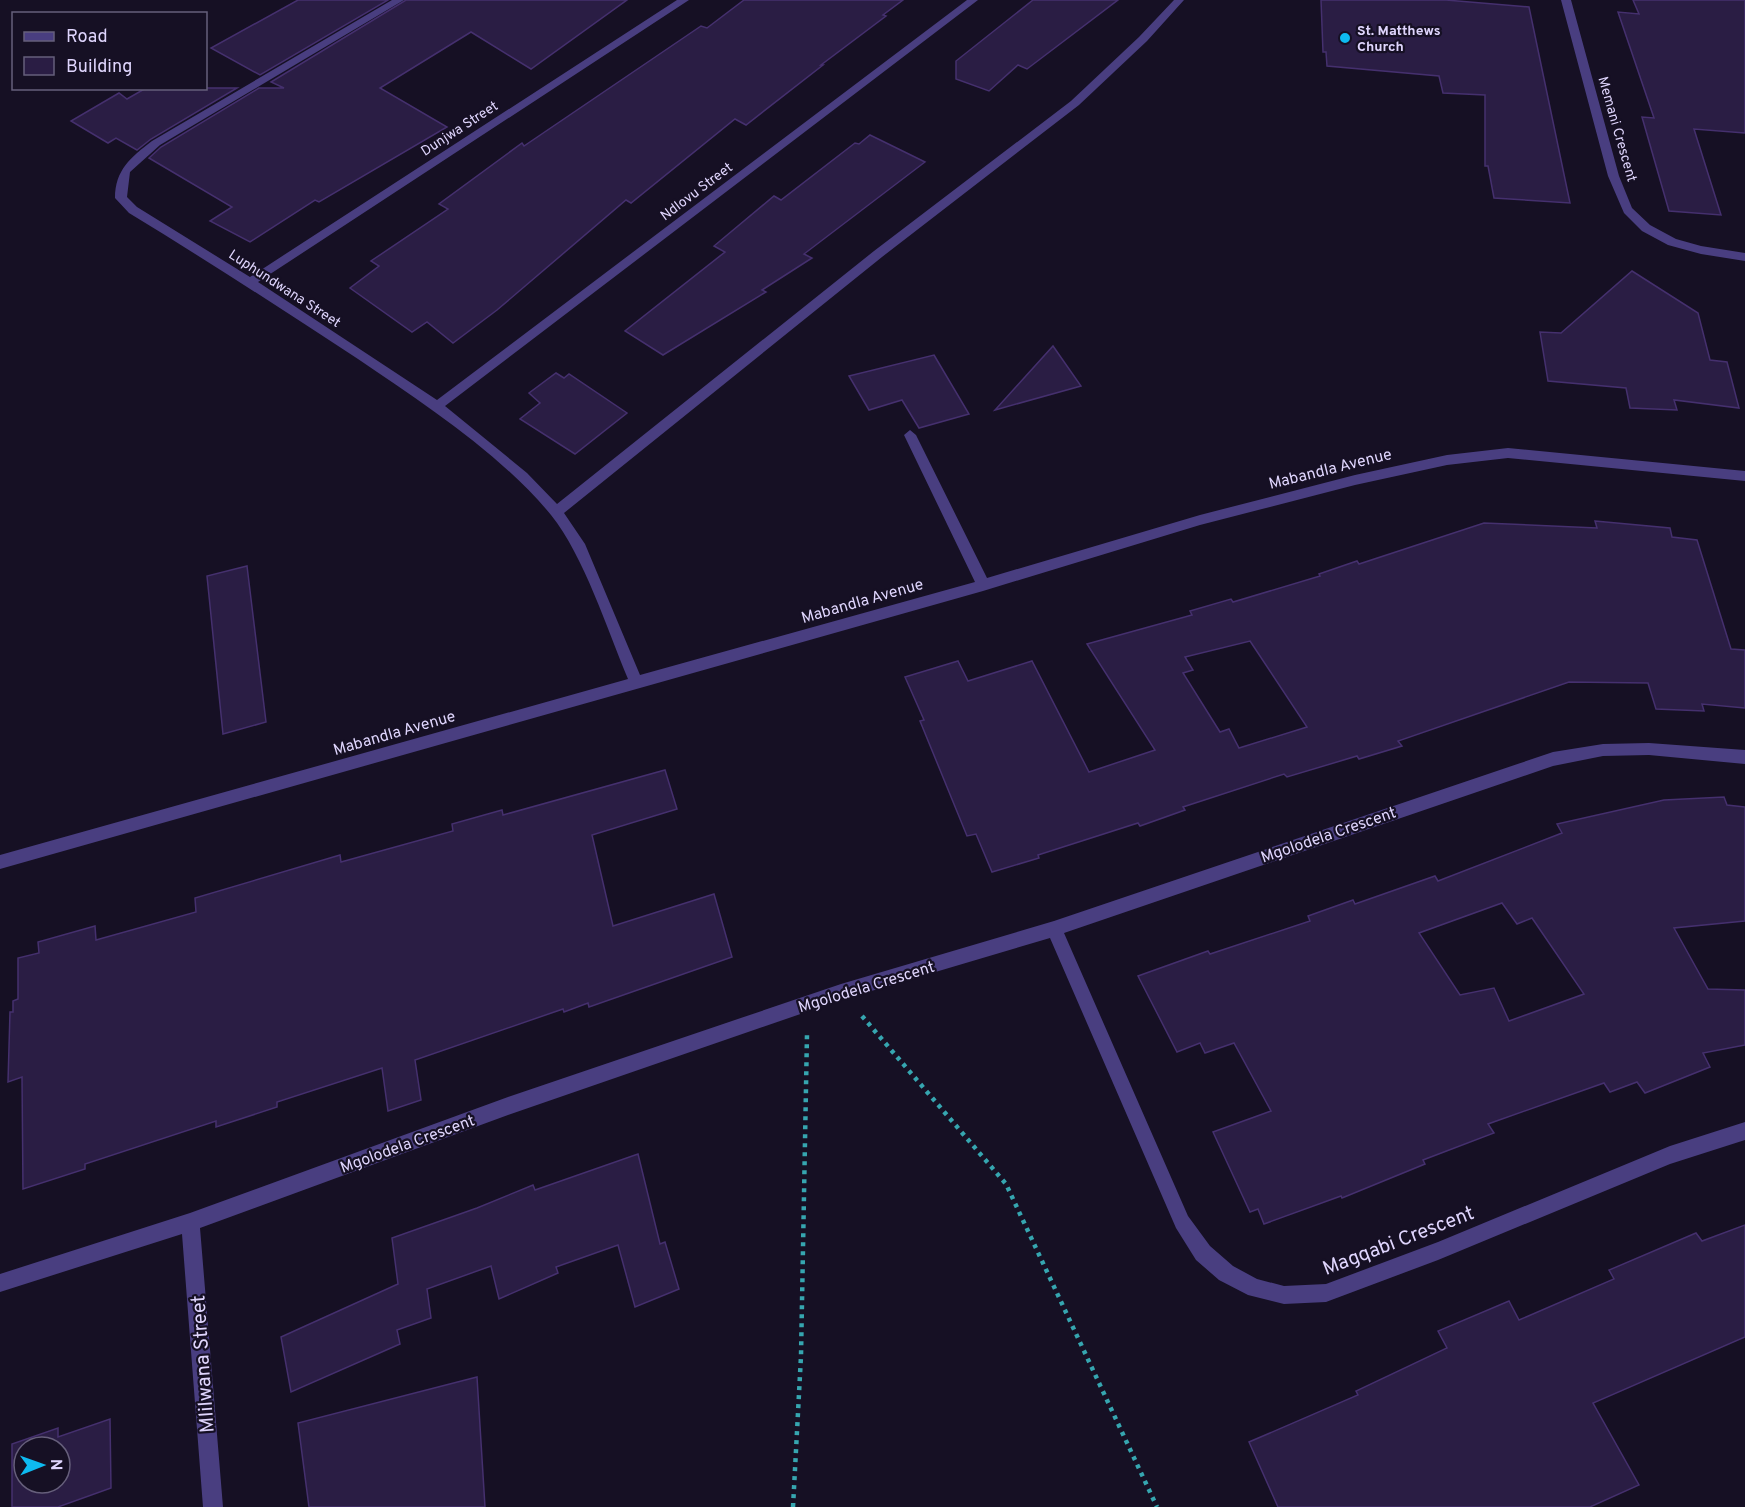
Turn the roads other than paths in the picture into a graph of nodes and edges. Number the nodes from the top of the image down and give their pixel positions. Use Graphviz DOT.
graph roads {
  1 [pos="399,0"];
  2 [pos="684,0"];
  3 [pos="973,0"];
  4 [pos="1179,0"];
  5 [pos="1566,0"];
  6 [pos="1745,256"];
  7 [pos="250,282"];
  8 [pos="437,406"];
  9 [pos="910,435"];
  10 [pos="1745,476"];
  11 [pos="556,512"];
  12 [pos="983,585"];
  13 [pos="636,682"];
  14 [pos="1745,757"];
  15 [pos="0,862"];
  16 [pos="1054,928"];
  17 [pos="1745,1131"];
  18 [pos="190,1222"];
  19 [pos="0,1283"];
  20 [pos="213,1507"];
  1 -- 7 [label="street, Luphundwana Street"];
  2 -- 7 [label="street, Dunjwa Street"];
  3 -- 8 [label="street, Ndlovu Street"];
  4 -- 11 [label="street"];
  5 -- 6 [label="street, Memani Crescent"];
  7 -- 8 [label="street, Luphundwana Street"];
  8 -- 11 [label="street, Luphundwana Street"];
  9 -- 12 [label="street"];
  10 -- 12 [label="street, Mabandla Avenue"];
  11 -- 13 [label="street, Luphundwana Street"];
  12 -- 13 [label="street, Mabandla Avenue"];
  13 -- 15 [label="street, Mabandla Avenue"];
  14 -- 16 [label="street, Mgolodela Crescent"];
  16 -- 17 [label="street, Magqabi Crescent"];
  16 -- 18 [label="street, Mgolodela Crescent"];
  18 -- 19 [label="street, Mgolodela Crescent"];
  18 -- 20 [label="street, Mlilwana Street"];
}
